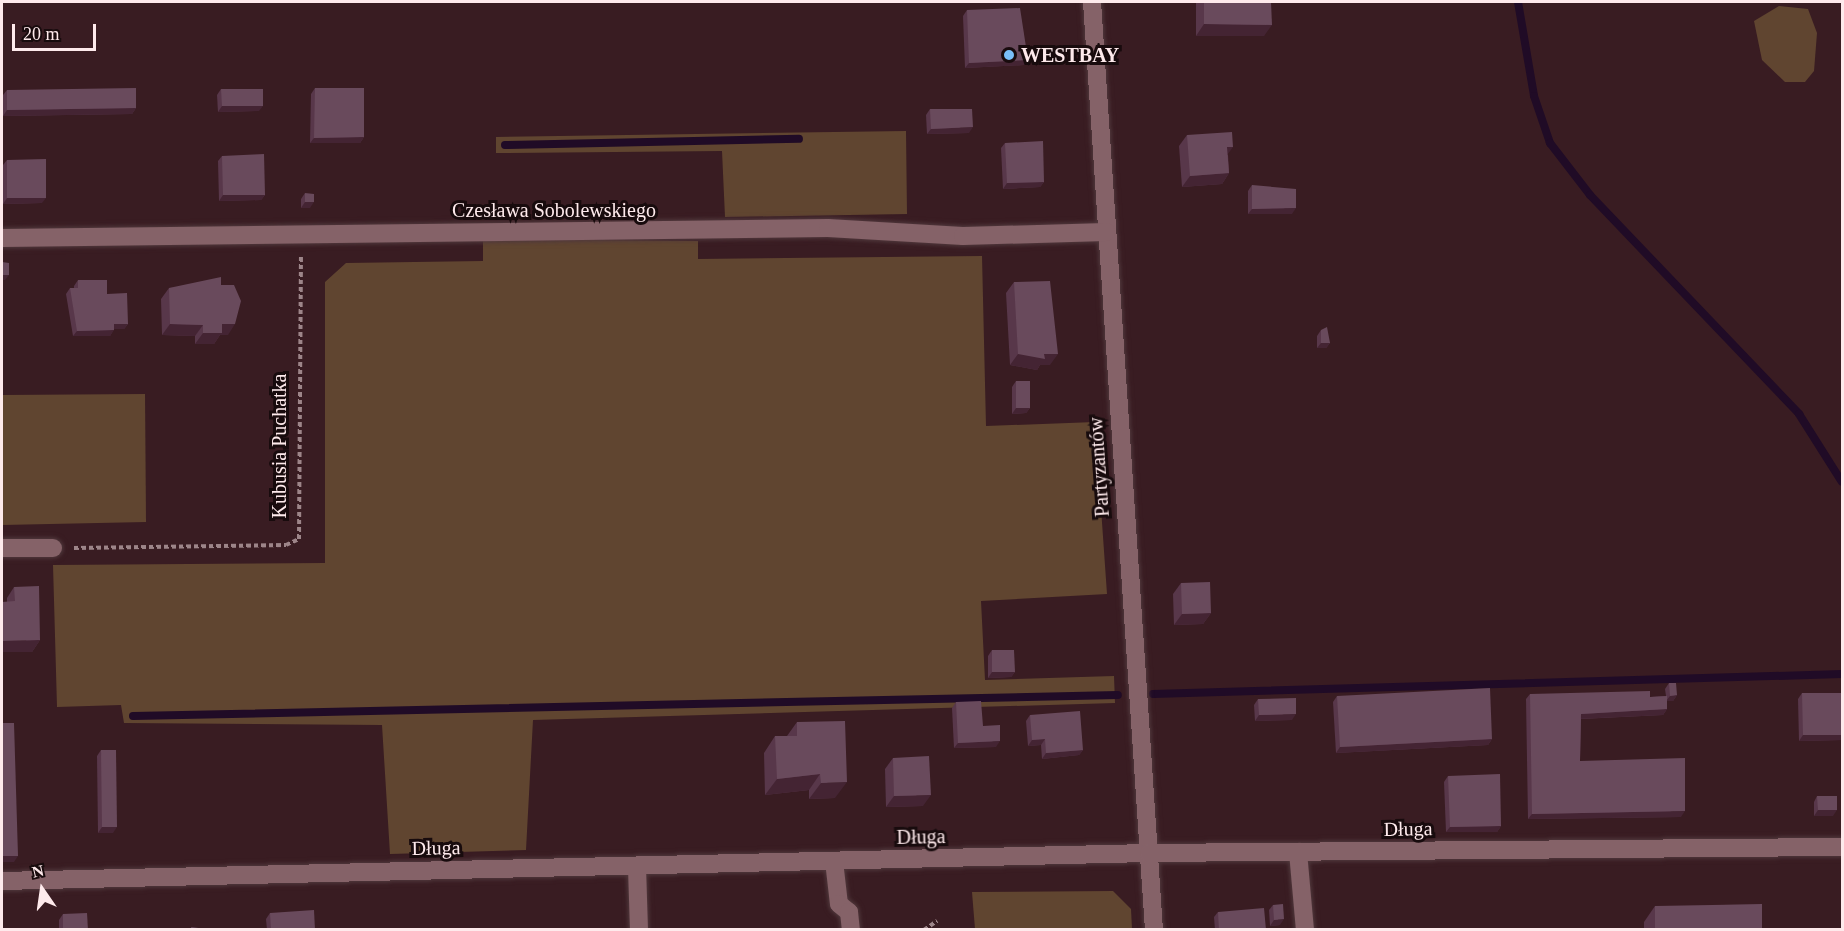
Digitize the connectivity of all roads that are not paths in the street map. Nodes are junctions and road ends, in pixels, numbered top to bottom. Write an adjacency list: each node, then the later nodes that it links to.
1 (1092, 2): 2 (street, Partyzantów)
2 (1106, 232): 3 (street, Czesława Sobolewskiego); 8 (street, Partyzantów)
3 (2, 238)
4 (2, 548): 5 (street)
5 (52, 548)
6 (1842, 847): 7 (street, Długa)
7 (1298, 852): 8 (street, Długa); 15 (street)
8 (1149, 854): 9 (street, Długa); 14 (street, Partyzantów)
9 (834, 861): 10 (street, Długa); 13 (street)
10 (637, 867): 11 (street, Długa); 12 (street)
11 (2, 881)
12 (639, 930)
13 (851, 930)
14 (1154, 930)
15 (1305, 930)

